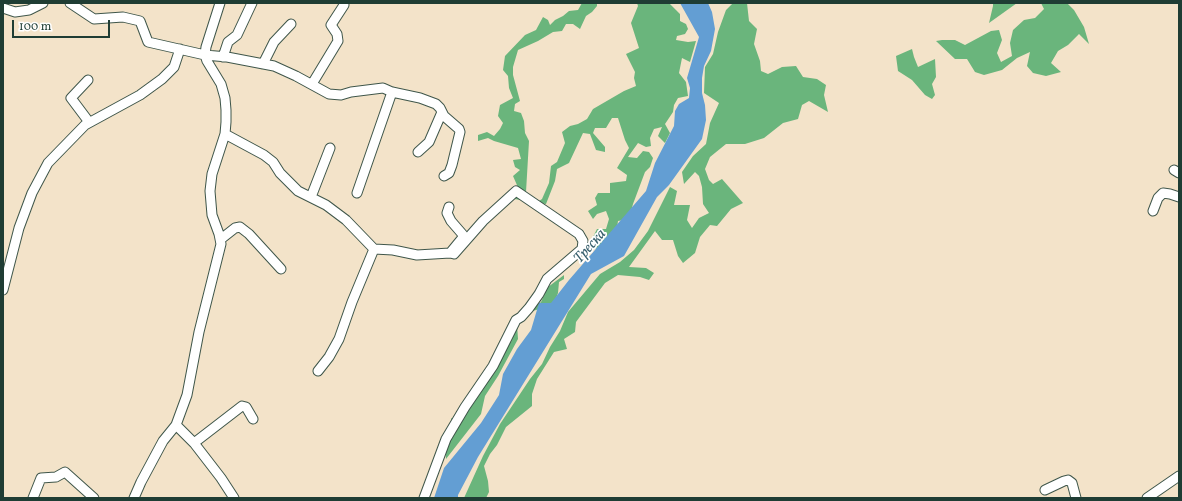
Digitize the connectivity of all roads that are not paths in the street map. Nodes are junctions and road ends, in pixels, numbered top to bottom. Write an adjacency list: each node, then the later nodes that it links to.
1 (43, 3): 6 (street)
2 (70, 3): 8 (street)
3 (220, 3): 9 (street)
4 (252, 3): 10 (street)
5 (344, 5): 13 (street)
6 (3, 8)
7 (291, 24): 11 (street)
8 (180, 49): 9 (street); 16 (street)
9 (205, 55): 10 (street); 17 (street)
10 (223, 57): 11 (street)
11 (263, 64): 13 (street)
12 (88, 80): 16 (street)
13 (312, 84): 14 (street)
14 (392, 92): 15 (street); 21 (street)
15 (442, 112): 19 (street); 20 (street)
16 (89, 122): 30 (street)
17 (225, 134): 22 (street); 26 (street)
18 (330, 148): 22 (street)
19 (418, 152)
20 (444, 176)
21 (357, 193)
22 (311, 197): 27 (street)
23 (1179, 197): 25 (street)
24 (449, 207): 28 (street)
25 (1153, 211)
26 (221, 240): 29 (street); 33 (street)
27 (374, 249): 28 (street); 31 (street)
28 (450, 253): 41 (street)
29 (281, 268)
30 (3, 290)
31 (318, 371)
32 (253, 419): 34 (street)
33 (176, 425): 34 (street); 39 (street)
34 (194, 443): 40 (street)
35 (1179, 476): 43 (street)
36 (1045, 490): 42 (street)
37 (33, 498): 38 (street)
38 (94, 498)
39 (134, 498)
40 (234, 498)
41 (424, 498)
42 (1076, 498)
43 (1147, 498)

